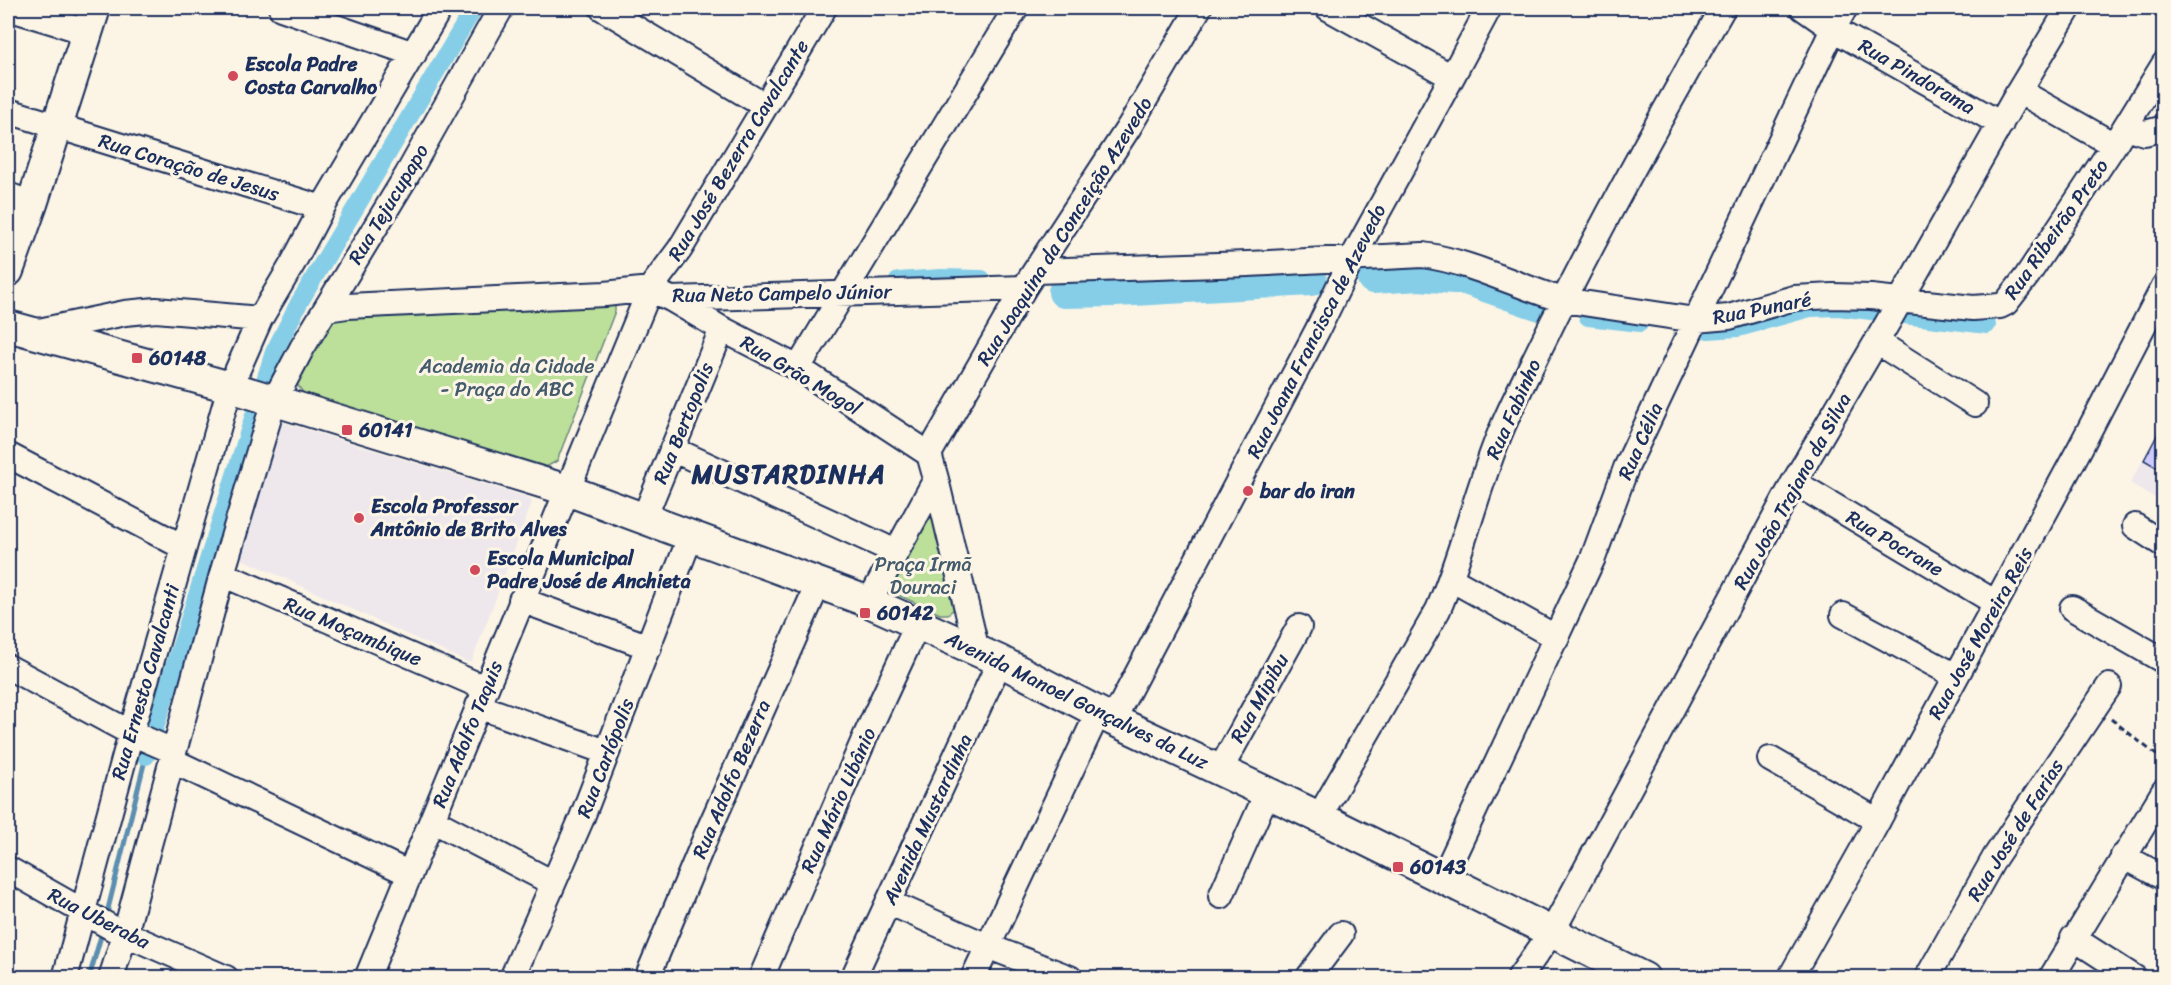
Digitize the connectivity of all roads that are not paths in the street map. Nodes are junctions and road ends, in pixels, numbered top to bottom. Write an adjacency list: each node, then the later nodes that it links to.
1 (8, 8): 15 (street)
2 (286, 8): 17 (street)
3 (440, 8): 17 (street)
4 (501, 8): 36 (street, Rua Tejucupapo)
5 (602, 8): 21 (street)
6 (824, 8): 21 (street, Rua José Bezerra Cavalcante)
7 (1016, 8): 33 (street)
8 (1199, 8): 31 (street, Rua Joaquina da Conceição Azevedo)
9 (1328, 8): 19 (street)
10 (1489, 8): 19 (street, Rua Joana Francisca de Azevedo)
11 (1723, 8): 35 (street, Rua Fabinho)
12 (1803, 8): 16 (street)
13 (1845, 8): 16 (street, Rua Célia)
14 (2069, 8): 20 (street, Rua João Trajano da Silva)
15 (91, 20): 24 (main road)
16 (1833, 29): 23 (street, Rua Pindorama); 39 (street, Rua Célia)
17 (414, 54): 28 (street)
18 (2163, 64): 26 (street, Rua Ribeirão Preto)
19 (1452, 77): 29 (street, Rua Joana Francisca de Azevedo)
20 (2019, 91): 23 (street, Rua João Trajano da Silva); 26 (street)
21 (765, 106): 34 (street, Rua José Bezerra Cavalcante)
22 (8, 111): 24 (street, Rua Coração de Jesus)
23 (2001, 124): 37 (street, Rua João Trajano da Silva)
24 (56, 127): 27 (main road); 28 (street, Rua Coração de Jesus)
25 (2163, 128): 26 (street)
26 (2120, 136): 37 (street, Rua Ribeirão Preto)
27 (20, 199): 30 (main road)
28 (322, 208): 38 (street)
29 (1352, 259): 31 (street, Rua Neto Campelo Júnior); 35 (street, Rua Neto Campelo Júnior); 76 (street, Rua Joana Francisca de Azevedo)
30 (8, 271)
31 (1030, 280): 33 (street, Rua Neto Campelo Júnior); 47 (street, Rua Joaquina da Conceição Azevedo)
32 (2163, 286): 63 (street, Rua José Moreira Reis)
33 (843, 293): 34 (street, Rua Neto Campelo Júnior); 42 (street)
34 (660, 294): 36 (street, Rua Neto Campelo Júnior); 41 (street, Rua Grão Mogol); 51 (street, Rua José Bezerra Cavalcante)
35 (1563, 300): 39 (street, Rua Neto Campelo Júnior); 59 (street, Rua Fabinho)
36 (326, 309): 44 (street, Rua Tejucupapo)
37 (1891, 317): 39 (street, Rua Punaré); 45 (street); 50 (street, Rua João Trajano da Silva)
38 (260, 319): 40 (street); 43 (street)
39 (1695, 320): 68 (street, Rua Célia)
40 (21, 329): 43 (main road, Avenida Manoel Gonçalves da Luz)
41 (722, 329): 42 (street, Rua Grão Mogol); 46 (street, Rua Bertopolis)
42 (798, 368): 47 (street, Rua Grão Mogol)
43 (234, 389): 44 (main road, Avenida Manoel Gonçalves da Luz); 56 (street, Rua Ernesto Cavalcanti)
44 (272, 400): 51 (main road, Avenida Manoel Gonçalves da Luz); 58 (street, Rua Ernesto Cavalcanti)
45 (1975, 404)
46 (672, 449): 52 (street, Rua Bertopolis); 57 (street)
47 (929, 454): 49 (street)
48 (8, 455): 56 (street)
49 (936, 479): 57 (street); 70 (street)
50 (1794, 482): 63 (street, Rua Pocrane); 96 (street, Rua João Trajano da Silva)
51 (567, 490): 52 (main road, Avenida Manoel Gonçalves da Luz); 61 (street, Rua Adolfo Taquis)
52 (644, 518): 54 (main road, Avenida Manoel Gonçalves da Luz)
53 (2135, 526): 55 (street)
54 (691, 535): 60 (main road, Avenida Manoel Gonçalves da Luz); 69 (street, Rua Carlópolis)
55 (2163, 545)
56 (183, 547): 77 (street, Rua Ernesto Cavalcanti)
57 (896, 552): 62 (street)
58 (222, 574): 75 (street, Rua Moçambique); 77 (street, Rua Ernesto Cavalcanti)
59 (1451, 579): 68 (street); 83 (street, Rua Fabinho)
60 (819, 582): 62 (main road, Avenida Manoel Gonçalves da Luz); 105 (street, Rua Adolfo Bezerra)
61 (521, 600): 69 (street); 75 (street, Rua Adolfo Taquis)
62 (869, 602): 66 (main road, Avenida Manoel Gonçalves da Luz)
63 (1996, 603): 73 (street, Rua José Moreira Reis)
64 (2072, 608): 71 (street)
65 (1843, 615): 73 (street)
66 (918, 623): 70 (main road, Avenida Manoel Gonçalves da Luz); 106 (street, Rua Mário Libânio)
67 (1299, 627): 80 (street, Rua Mipibu)
68 (1557, 638): 89 (street, Rua Célia)
69 (649, 646): 78 (street, Rua Carlópolis)
70 (989, 656): 76 (main road, Avenida Manoel Gonçalves da Luz); 93 (street, Avenida Mustardinha)
71 (2163, 661)
72 (8, 667): 77 (street)
73 (1956, 676): 85 (street, Rua José Moreira Reis)
74 (2109, 686): 114 (street, Rua José de Farias)
75 (481, 697): 78 (street, Rua Moçambique); 84 (street, Rua Adolfo Taquis)
76 (1106, 716): 80 (main road, Avenida Manoel Gonçalves da Luz); 99 (street, Rua Joana Francisca de Azevedo)
77 (157, 747): 88 (street); 94 (street, Rua Ernesto Cavalcanti); 95 (street, Rua Ernesto Cavalcanti)
78 (606, 752): 91 (street, Rua Carlópolis)
79 (1770, 759): 85 (street)
80 (1220, 770): 82 (main road, Avenida Manoel Gonçalves da Luz)
81 (2163, 791): 86 (street)
82 (1267, 793): 83 (main road, Avenida Manoel Gonçalves da Luz); 92 (street)
83 (1319, 818): 89 (main road, Avenida Manoel Gonçalves da Luz)
84 (432, 820): 88 (street, Rua Adolfo Taquis); 91 (street)
85 (1878, 821): 113 (street, Rua José Moreira Reis)
86 (2123, 856): 90 (street); 98 (street)
87 (8, 869): 94 (street, Rua Uberaba)
88 (410, 874): 103 (street, Rua Adolfo Taquis)
89 (1443, 878): 96 (main road, Avenida Manoel Gonçalves da Luz)
90 (2163, 878)
91 (553, 884): 104 (street, Rua Carlópolis)
92 (1221, 896)
93 (888, 902): 99 (street); 107 (street, Avenida Mustardinha)
94 (85, 912): 95 (street, Rua Uberaba); 100 (street, Rua Ernesto Cavalcanti)
95 (119, 931): 101 (street, Rua Ernesto Cavalcanti); 102 (street, Rua Uberaba)
96 (1552, 932): 111 (street, Rua João Trajano da Silva); 112 (main road, Avenida Manoel Gonçalves da Luz)
97 (1341, 934): 110 (street)
98 (2073, 938): 115 (street); 116 (street)
99 (987, 946): 108 (street, Rua Joana Francisca de Azevedo); 109 (street)
100 (65, 978)
101 (111, 978)
102 (226, 978)
103 (367, 978)
104 (512, 978)
105 (647, 978)
106 (761, 978)
107 (853, 978)
108 (973, 978)
109 (1070, 978)
110 (1308, 978)
111 (1519, 978)
112 (1644, 978)
113 (1790, 978)
114 (1927, 978)
115 (2051, 978)
116 (2135, 978)

